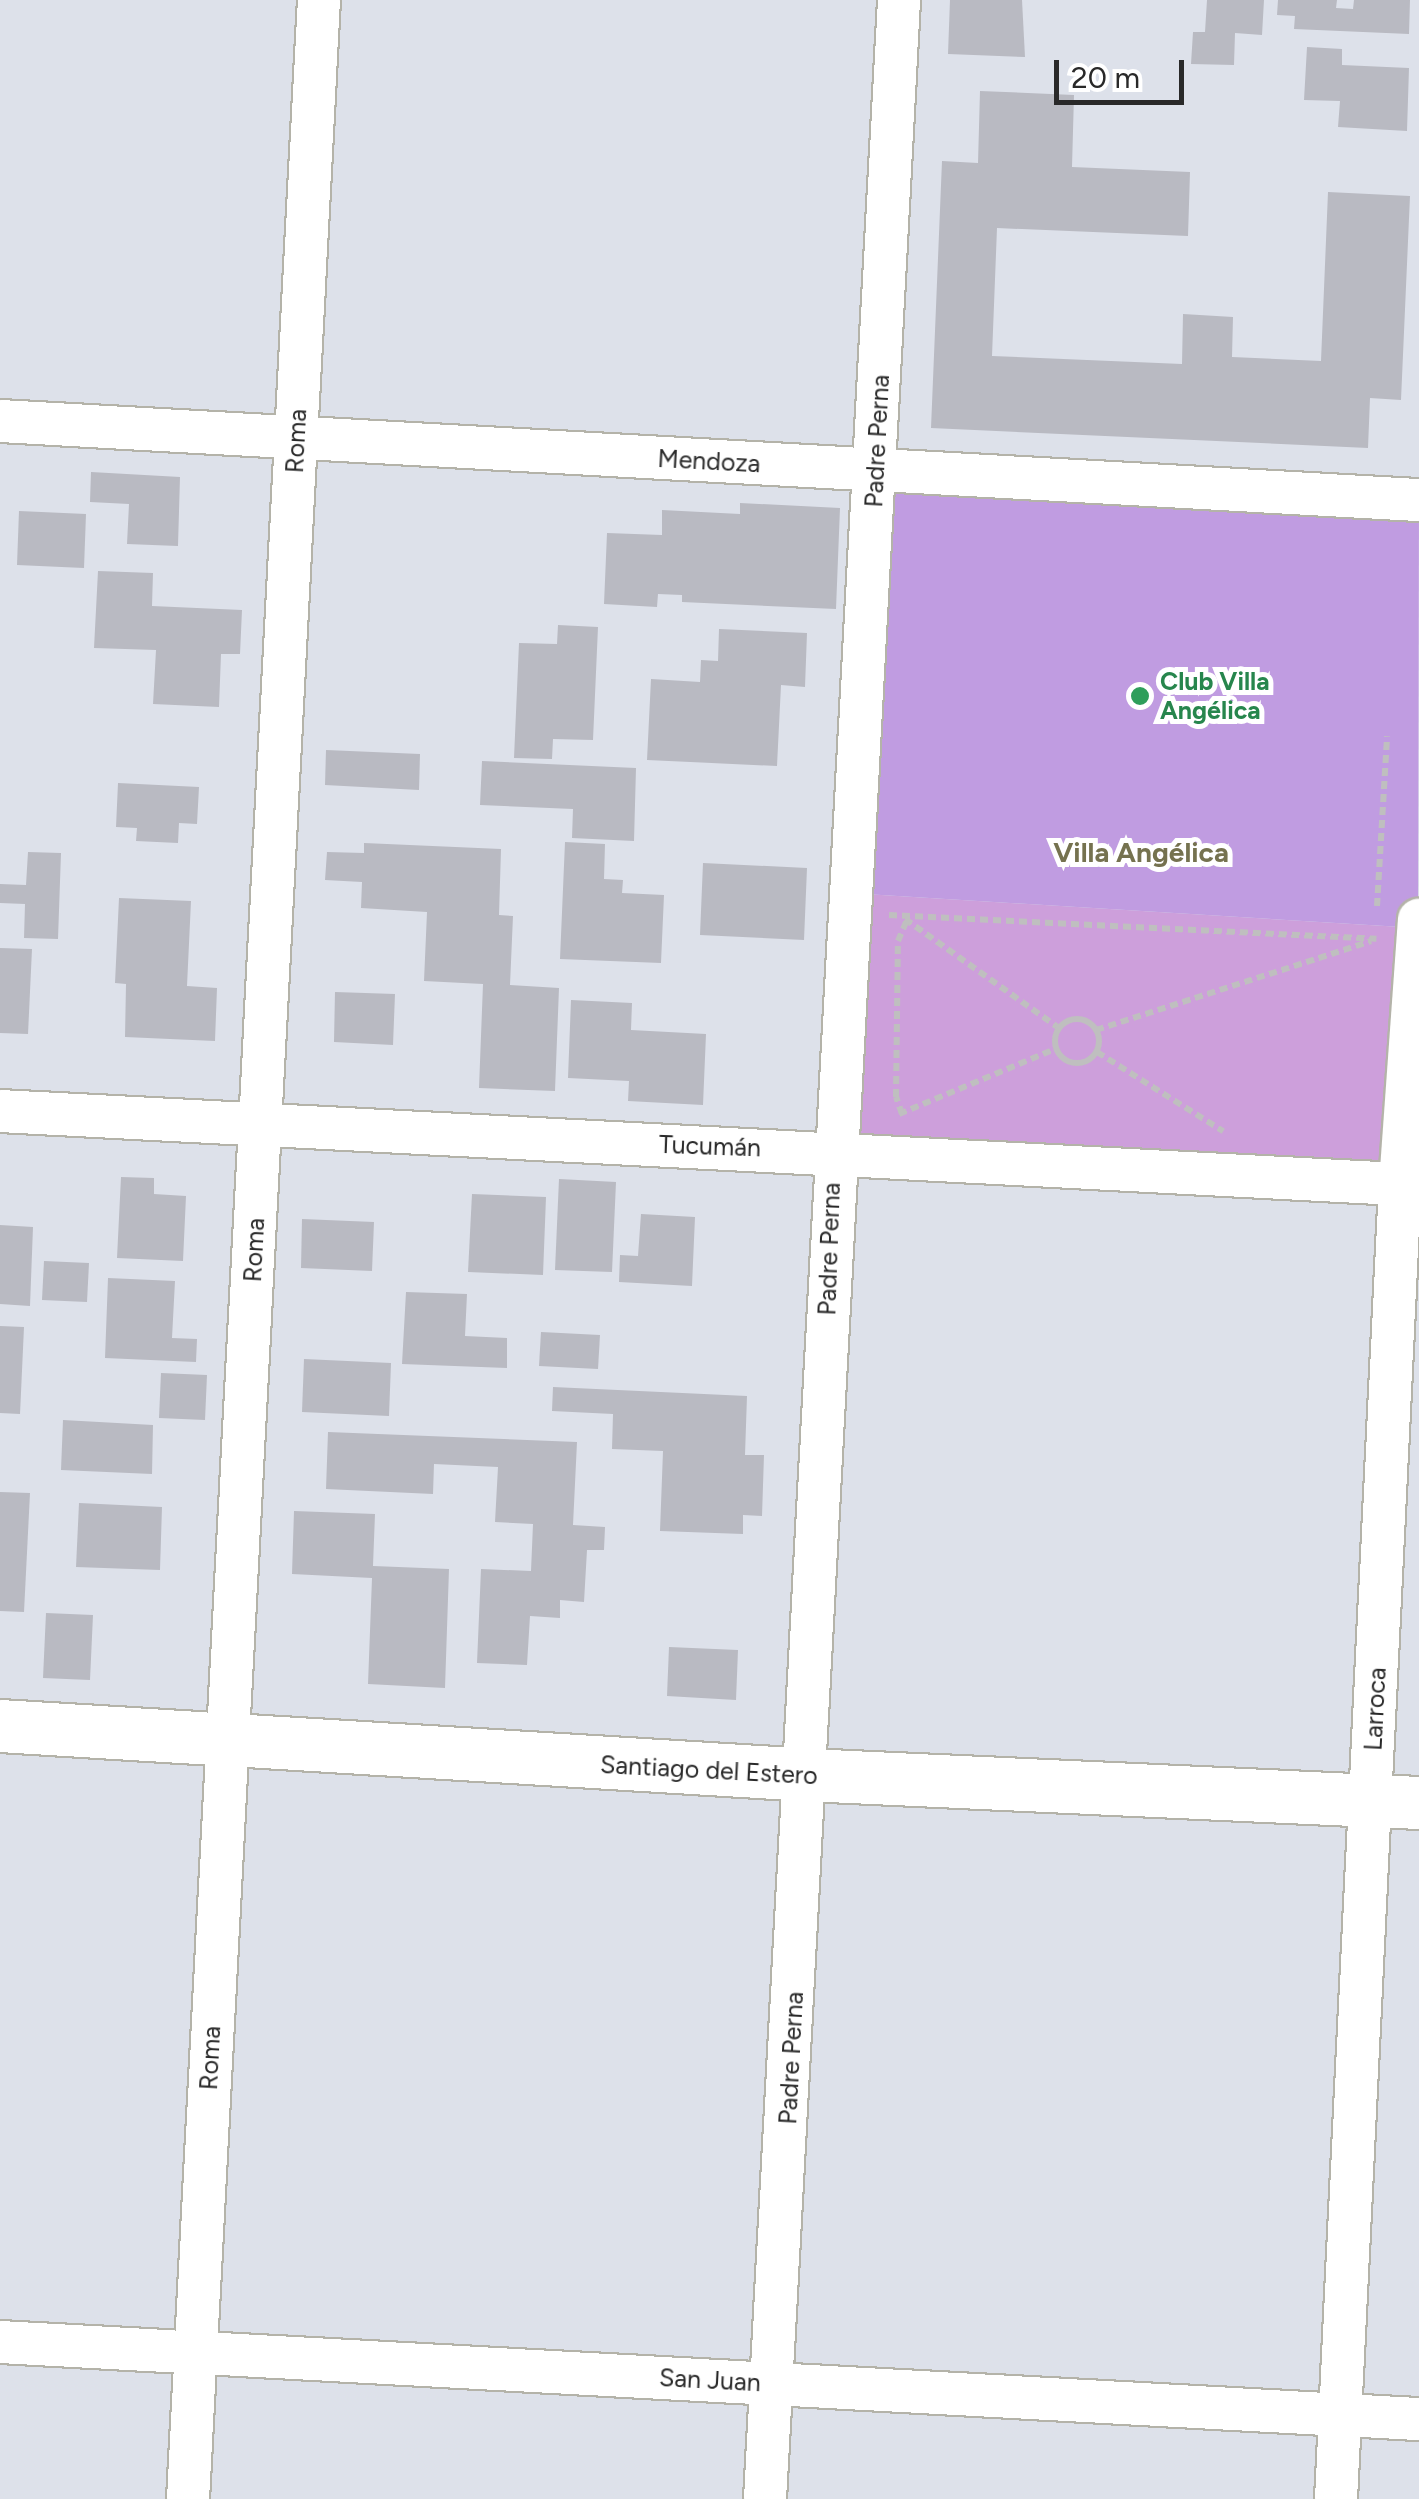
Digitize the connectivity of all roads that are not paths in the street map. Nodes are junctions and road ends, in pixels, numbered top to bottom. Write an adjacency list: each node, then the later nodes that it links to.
1 (319, 0): 4 (street, Roma)
2 (899, 0): 5 (street, Padre Perna)
3 (0, 421): 4 (street, Mendoza)
4 (296, 438): 5 (street, Mendoza); 9 (street, Roma)
5 (876, 470): 6 (street, Mendoza); 10 (street, Padre Perna)
6 (1419, 500)
7 (1418, 932): 11 (street, Larroca)
8 (0, 1111): 9 (street, Tucumán)
9 (261, 1127): 10 (street, Tucumán); 13 (street, Roma)
10 (834, 1133): 11 (street, Tucumán); 14 (street, Padre Perna)
11 (1409, 1185): 15 (street, Larroca)
12 (0, 1726): 13 (street, Santiago del Estero)
13 (224, 1742): 14 (street, Santiago del Estero); 17 (street, Roma)
14 (808, 1776): 15 (street, Santiago del Estero); 18 (street, Padre Perna)
15 (1395, 1802): 19 (street, Larroca)
16 (0, 2342): 17 (street, San Juan)
17 (197, 2352): 18 (street, San Juan); 21 (street, Roma)
18 (772, 2384): 19 (street, San Juan); 22 (street, Padre Perna)
19 (1340, 2414): 20 (street, San Juan); 23 (street, Larroca)
20 (1419, 2418)
21 (188, 2499)
22 (765, 2499)
23 (1336, 2499)

